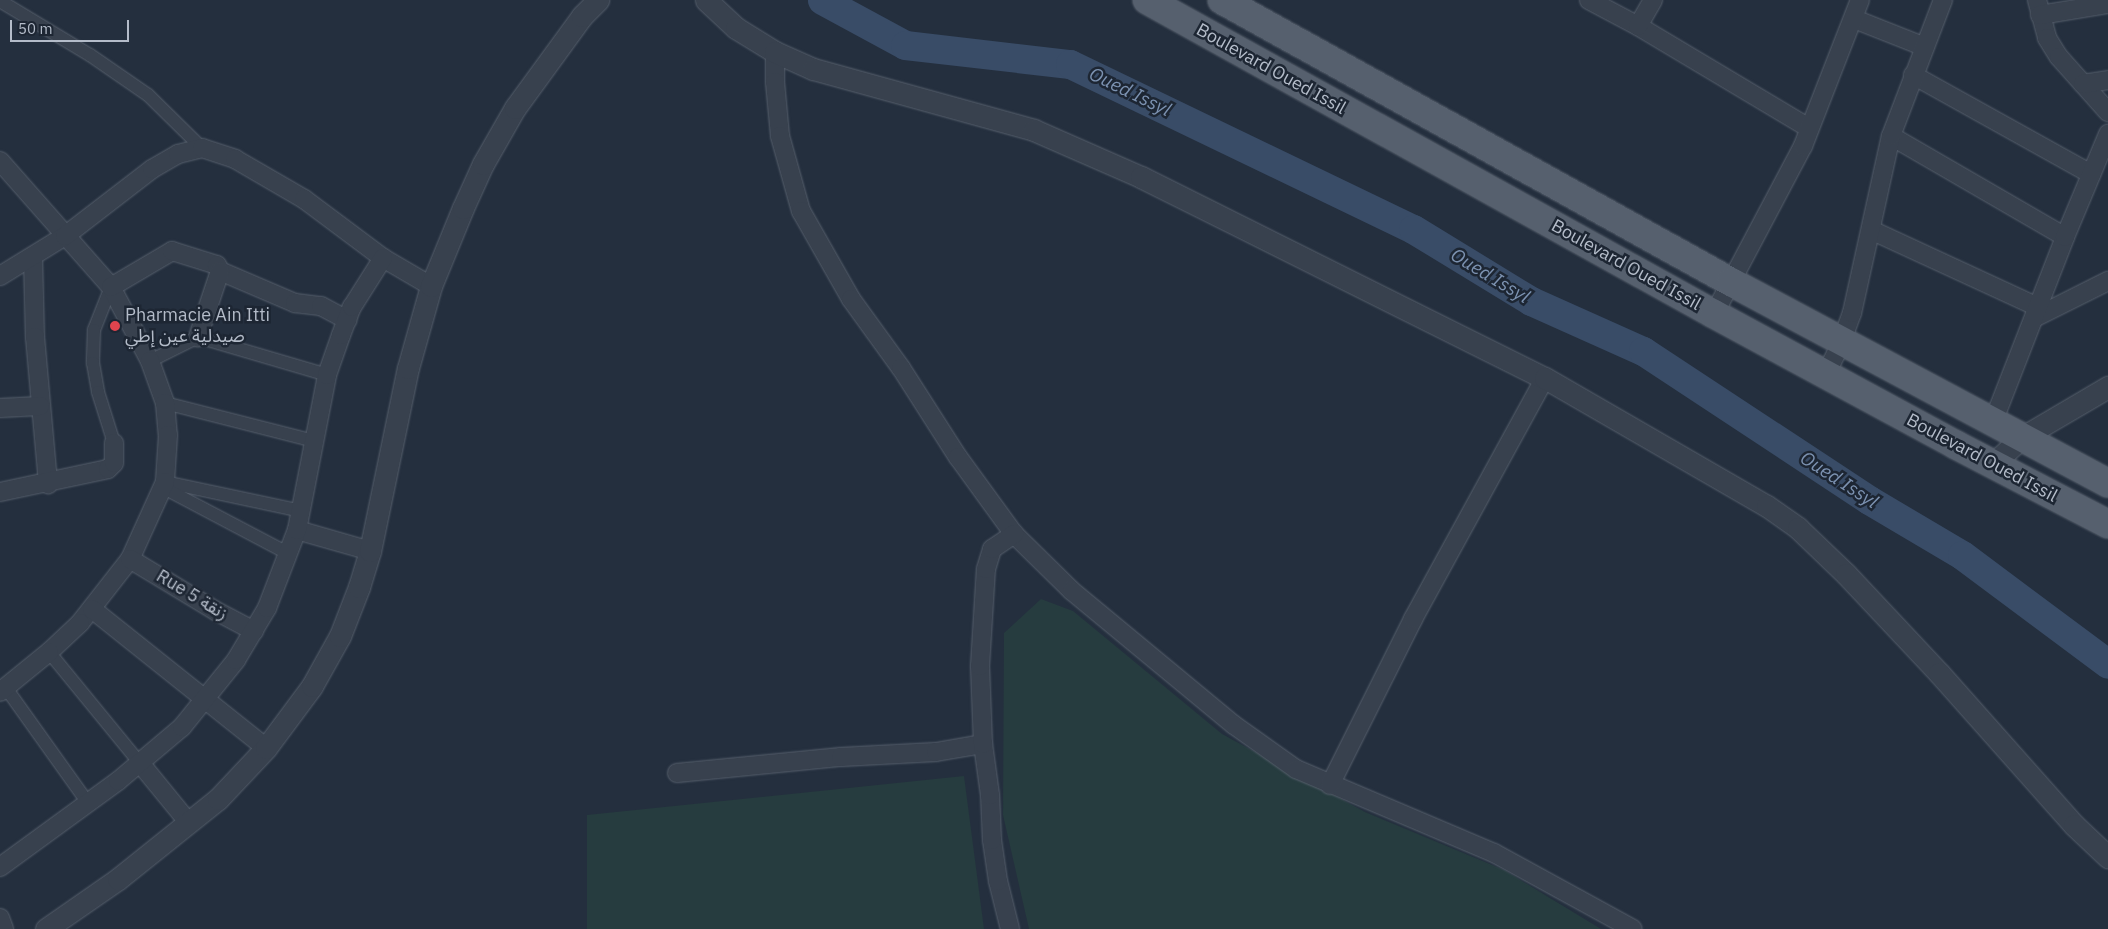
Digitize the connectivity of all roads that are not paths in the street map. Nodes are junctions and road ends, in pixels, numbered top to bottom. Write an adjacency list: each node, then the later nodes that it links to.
1 (0, 0): 23 (street)
2 (598, 0): 35 (street)
3 (706, 0): 15 (street)
4 (1147, 0): 38 (main road, Boulevard Oued Issil)
5 (1222, 0): 34 (main road, Boulevard Oued Issil)
6 (1589, 0): 13 (street)
7 (1652, 0): 13 (street)
8 (1860, 0): 12 (street)
9 (1943, 0): 14 (street)
10 (2107, 3): 11 (street)
11 (2039, 7): 18 (street)
12 (1854, 19): 14 (street); 20 (street)
13 (1638, 26): 20 (street)
14 (1925, 47): 16 (street)
15 (775, 52): 45 (street); 62 (street)
16 (1913, 75): 22 (street); 25 (street)
17 (2108, 80): 18 (street)
18 (2083, 84): 19 (street)
19 (2108, 112)
20 (1809, 128): 34 (street)
21 (2108, 134): 25 (street)
22 (1891, 136): 26 (street); 28 (street)
23 (202, 148): 27 (street); 30 (street)
24 (0, 161): 27 (street)
25 (2091, 174): 28 (street)
26 (1871, 230): 37 (street); 41 (street)
27 (65, 236): 29 (street); 36 (street)
28 (2065, 236): 37 (street)
29 (32, 257): 32 (street); 48 (street)
30 (383, 258): 35 (street); 39 (street)
31 (220, 271): 36 (street); 39 (street); 40 (street)
32 (0, 276)
33 (2108, 281): 37 (street)
34 (1731, 282): 38 (street); 41 (main road, Boulevard Oued Issil)
35 (431, 286): 63 (street)
36 (111, 287): 42 (street); 53 (street)
37 (2036, 312): 50 (street)
38 (1714, 314): 43 (main road, Boulevard Oued Issil)
39 (347, 320): 44 (street)
40 (198, 337): 42 (street); 44 (street)
41 (1842, 342): 43 (street); 50 (main road, Boulevard Oued Issil)
42 (150, 361): 47 (street)
43 (1826, 374): 54 (main road, Boulevard Oued Issil)
44 (327, 376): 52 (street)
45 (1545, 378): 75 (street); 78 (street)
46 (2108, 386): 51 (street)
47 (165, 403): 52 (street); 57 (street)
48 (40, 406): 49 (street); 56 (street)
49 (0, 408)
50 (1993, 422): 51 (main road, Boulevard Oued Issil)
51 (2021, 438): 54 (street); 55 (main road, Boulevard Oued Issil)
52 (314, 441): 59 (street)
53 (114, 443): 56 (street)
54 (1993, 464): 60 (main road, Boulevard Oued Issil)
55 (2108, 483)
56 (48, 484): 58 (street)
57 (164, 484): 59 (street); 64 (street); 65 (street)
58 (0, 492)
59 (302, 511): 61 (street)
60 (2108, 524)
61 (297, 530): 63 (street); 64 (street)
62 (1014, 534): 71 (street); 75 (street)
63 (370, 551): 72 (street)
64 (289, 554): 67 (street)
65 (130, 559): 66 (street); 67 (street, Rue 5 زنقة)
66 (92, 609): 68 (street); 70 (street)
67 (254, 630): 70 (street)
68 (49, 652): 69 (street); 73 (street)
69 (3, 690): 76 (street)
70 (206, 700): 72 (street); 73 (street)
71 (983, 744): 74 (street); 83 (street)
72 (266, 748): 77 (street)
73 (140, 763): 76 (street); 77 (street)
74 (677, 773)
75 (1330, 785): 84 (street)
76 (88, 803): 79 (street)
77 (189, 823): 82 (street)
78 (2108, 858)
79 (0, 866)
80 (0, 918): 81 (street)
81 (4, 929)
82 (46, 929)
83 (1010, 929)
84 (1634, 929)

